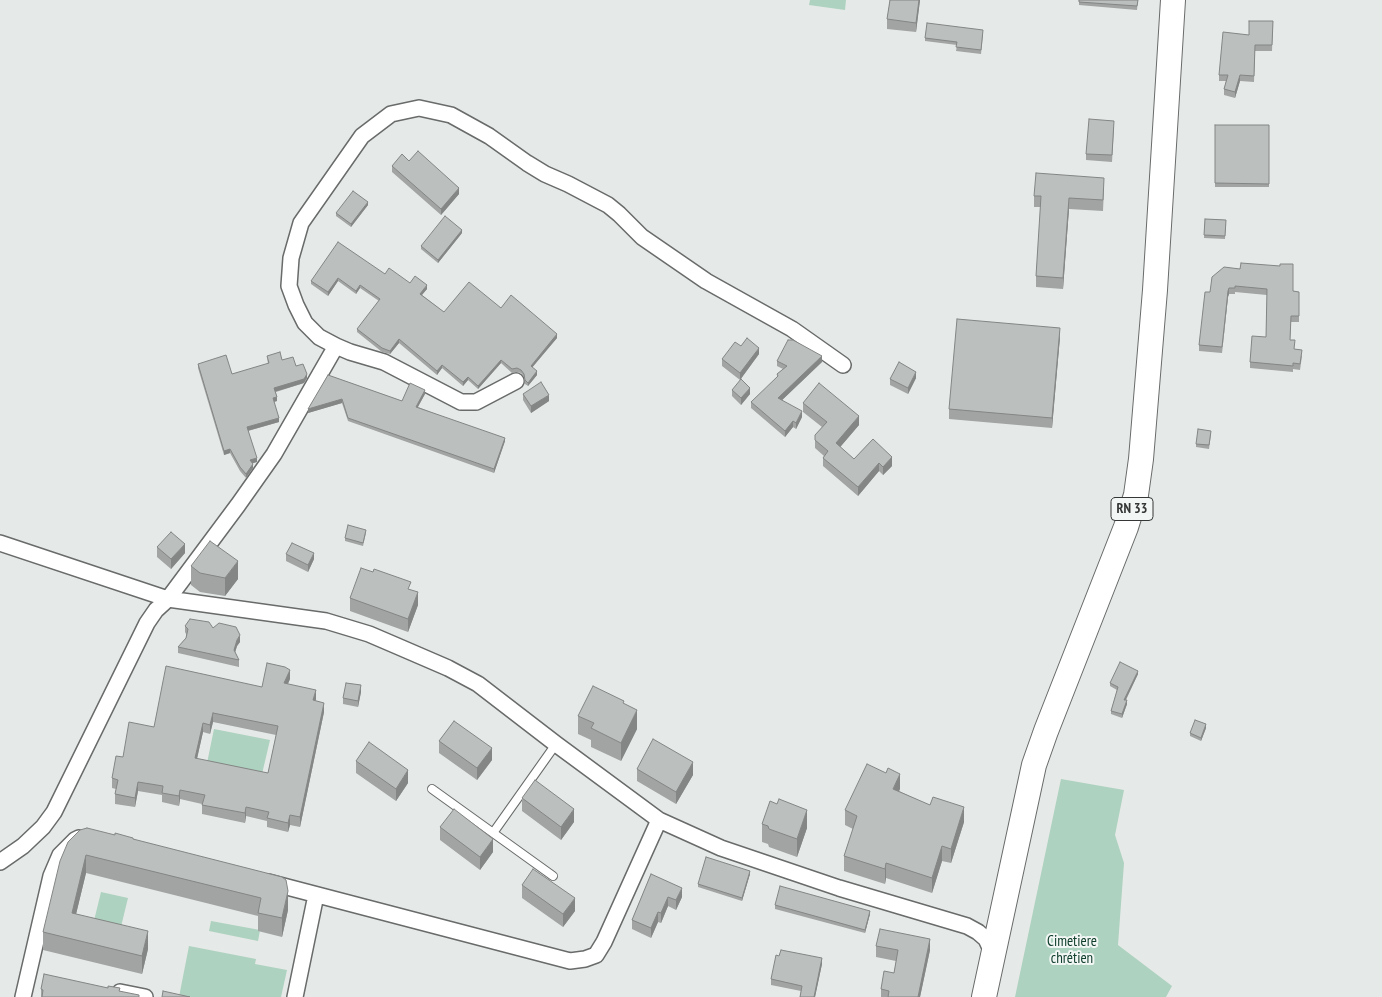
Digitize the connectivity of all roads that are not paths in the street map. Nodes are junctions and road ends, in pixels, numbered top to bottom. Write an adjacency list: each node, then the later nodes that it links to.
1 (1173, 0): 17 (highway, RN 33)
2 (1186, 0): 25 (highway, RN 33)
3 (336, 346): 4 (street); 5 (street); 7 (street)
4 (843, 365)
5 (516, 381)
6 (0, 543): 7 (street)
7 (168, 599): 8 (street); 13 (street)
8 (556, 744): 10 (street); 11 (lane)
9 (432, 789): 11 (lane)
10 (659, 820): 16 (street); 18 (street)
11 (493, 833): 14 (lane)
12 (90, 835): 21 (street)
13 (0, 862)
14 (553, 876)
15 (250, 877): 16 (street)
16 (316, 895): 23 (street)
17 (1004, 905): 18 (street); 19 (highway, RN 33)
18 (967, 926): 19 (street)
19 (993, 954): 24 (highway, RN 33)
20 (106, 988): 22 (street)
21 (23, 997)
22 (145, 997)
23 (295, 997)
24 (984, 997)
25 (1001, 997)

